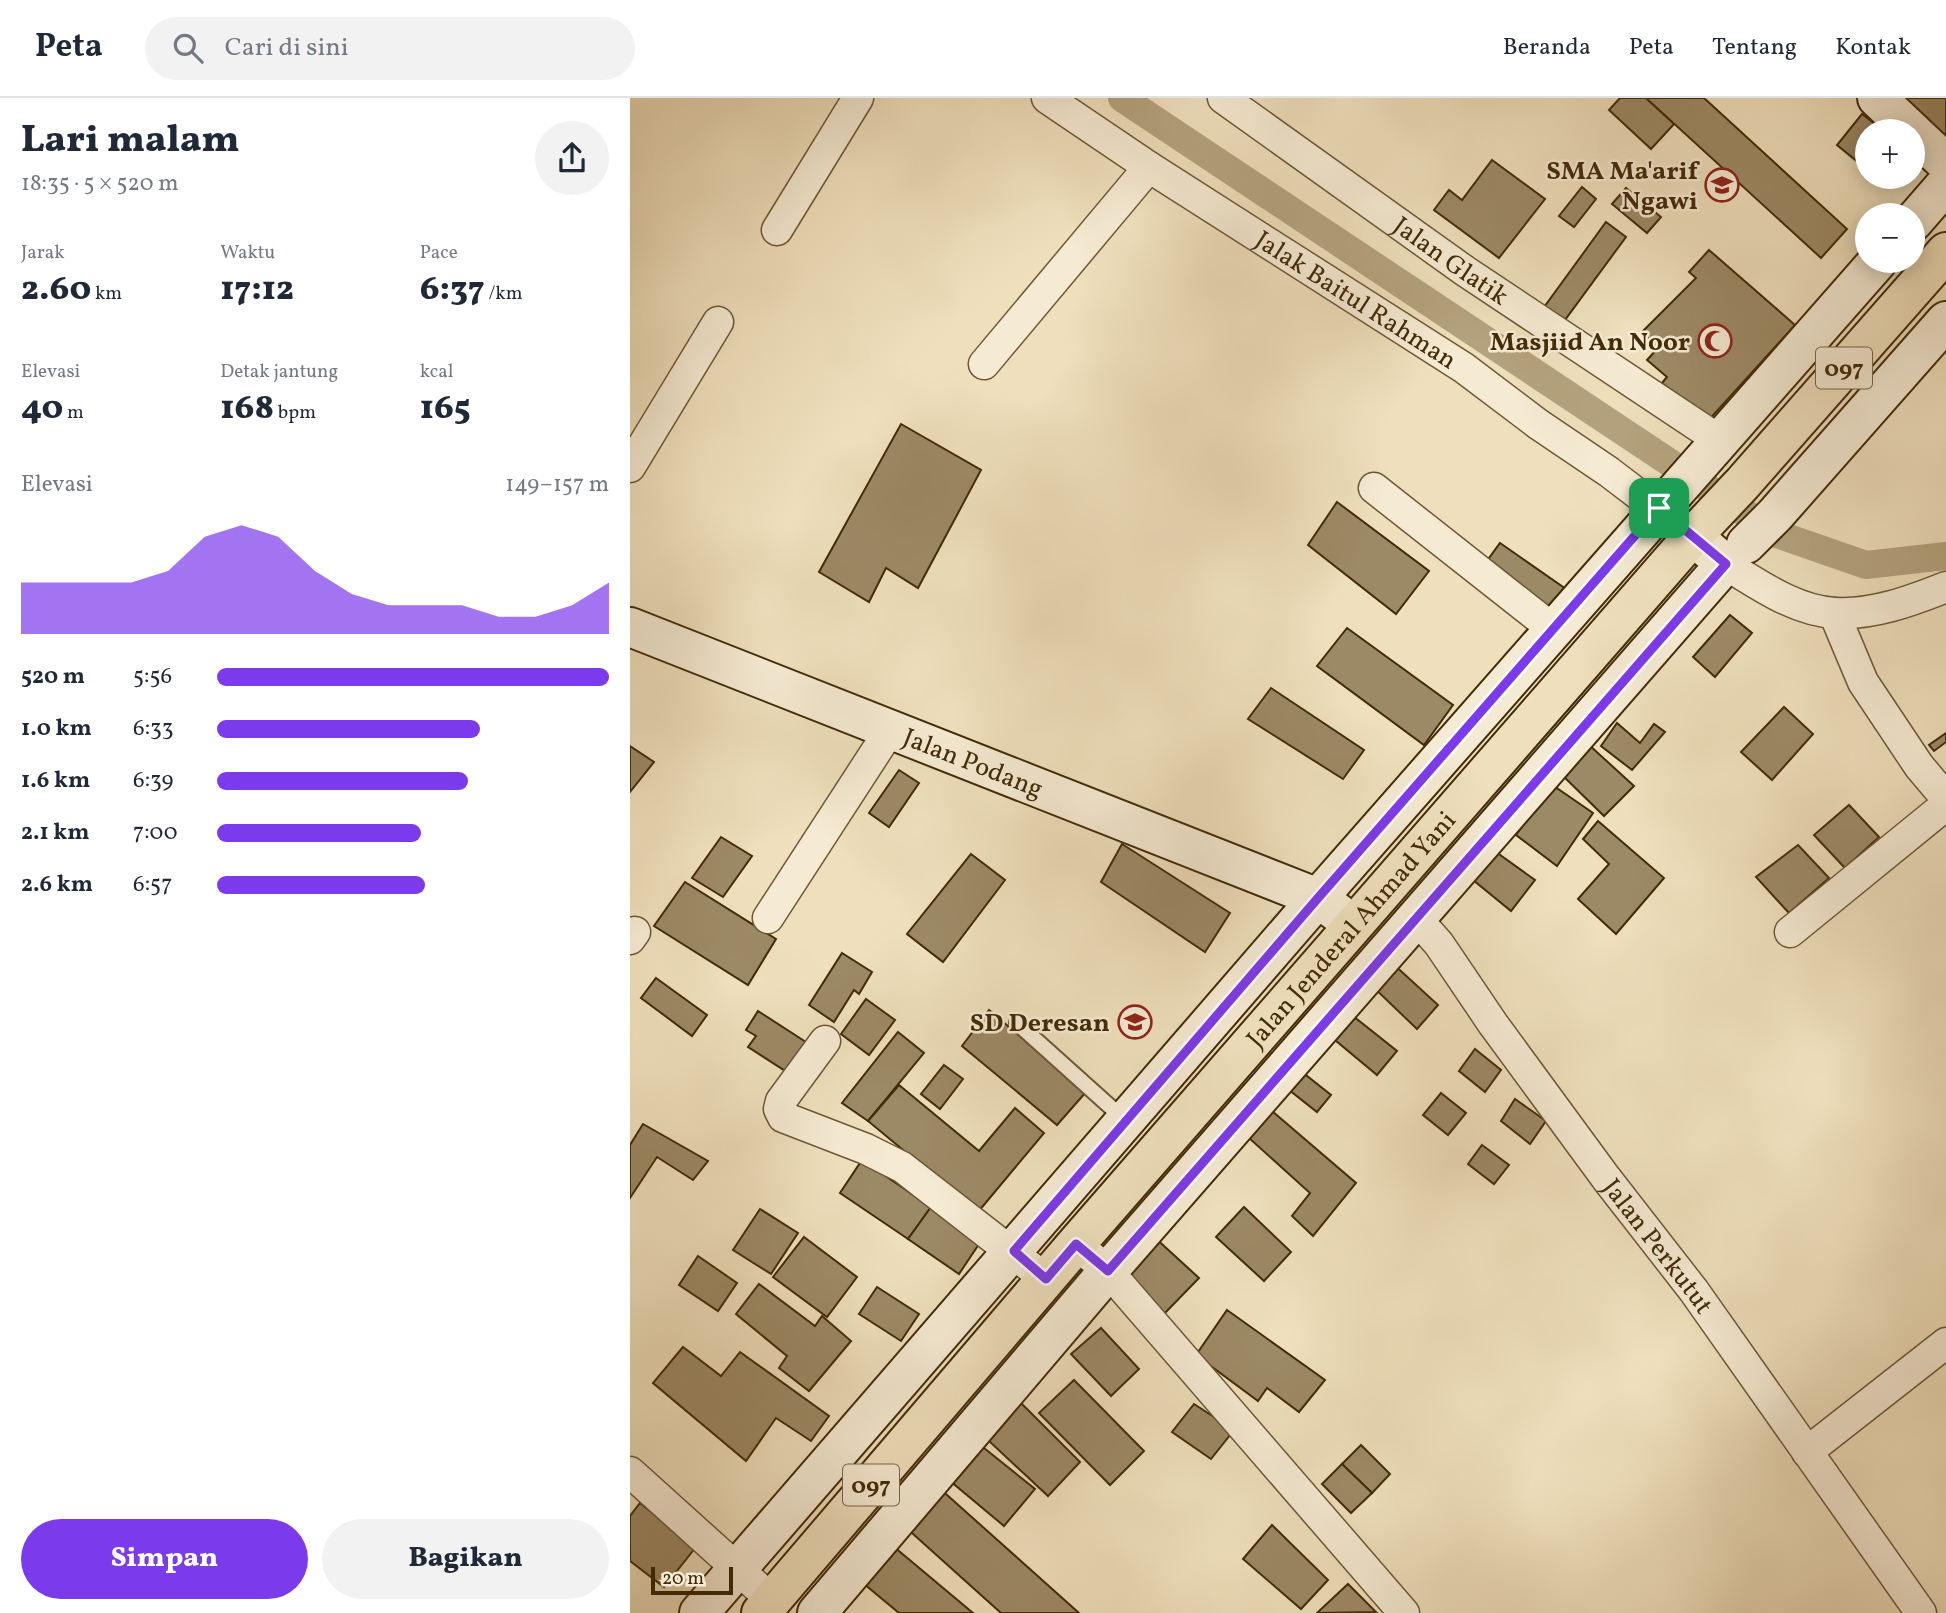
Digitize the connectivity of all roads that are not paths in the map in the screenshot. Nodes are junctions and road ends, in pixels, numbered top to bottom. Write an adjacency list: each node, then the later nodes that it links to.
1 (858, 98): 11 (street)
2 (1047, 98): 8 (street, Jalak Baitul Rahman)
3 (1223, 98): 17 (street, Jalan Glatik)
4 (1877, 98): 5 (street)
5 (1900, 119)
6 (1925, 143): 7 (street)
7 (1946, 163)
8 (1149, 167): 16 (street); 20 (street, Jalak Baitul Rahman)
9 (1946, 184): 10 (street)
10 (1925, 208)
11 (777, 230)
12 (1946, 252): 21 (main road, Jalan Jenderal Ahmad Yani / 097)
13 (1867, 273): 17 (street)
14 (1946, 321): 22 (street)
15 (718, 322): 18 (street)
16 (985, 364)
17 (1713, 447): 20 (street)
18 (630, 467)
19 (1374, 488): 26 (street)
20 (1670, 496): 21 (street, Jalak Baitul Rahman); 26 (street)
21 (1703, 525): 22 (street); 30 (main road, Jalan Jenderal Ahmad Yani / 097)
22 (1736, 554): 24 (street); 33 (street)
23 (1946, 587): 24 (street)
24 (1834, 613): 28 (street)
25 (630, 627): 27 (street, Jalan Podang)
26 (1553, 629): 31 (street)
27 (890, 730): 31 (street, Jalan Podang); 32 (street)
28 (1946, 798)
29 (1946, 805): 35 (street)
30 (1385, 888): 33 (street, Jalan Perkutut); 34 (main road, Jalan Jenderal Ahmad Yani / 097)
31 (1318, 898): 34 (street, Jalan Podang); 38 (street)
32 (768, 918)
33 (1416, 918): 41 (street); 44 (street, Jalan Perkutut)
34 (1352, 925): 39 (main road, Jalan Jenderal Ahmad Yani / 097)
35 (1790, 932)
36 (1017, 1023): 38 (lane)
37 (825, 1041): 40 (street)
38 (1126, 1121): 40 (street)
39 (1076, 1244): 41 (street); 42 (main road, Jalan Jenderal Ahmad Yani / 097)
40 (1014, 1251): 42 (street); 46 (street)
41 (1108, 1271): 49 (street); 50 (street)
42 (1046, 1279): 47 (main road, Jalan Jenderal Ahmad Yani / 097)
43 (1946, 1343): 44 (street)
44 (1807, 1452): 51 (street, Jalan Perkutut)
45 (630, 1472): 46 (street)
46 (736, 1569): 47 (street); 48 (street)
47 (766, 1606)
48 (699, 1613)
49 (817, 1613)
50 (1404, 1613)
51 (1921, 1613)

